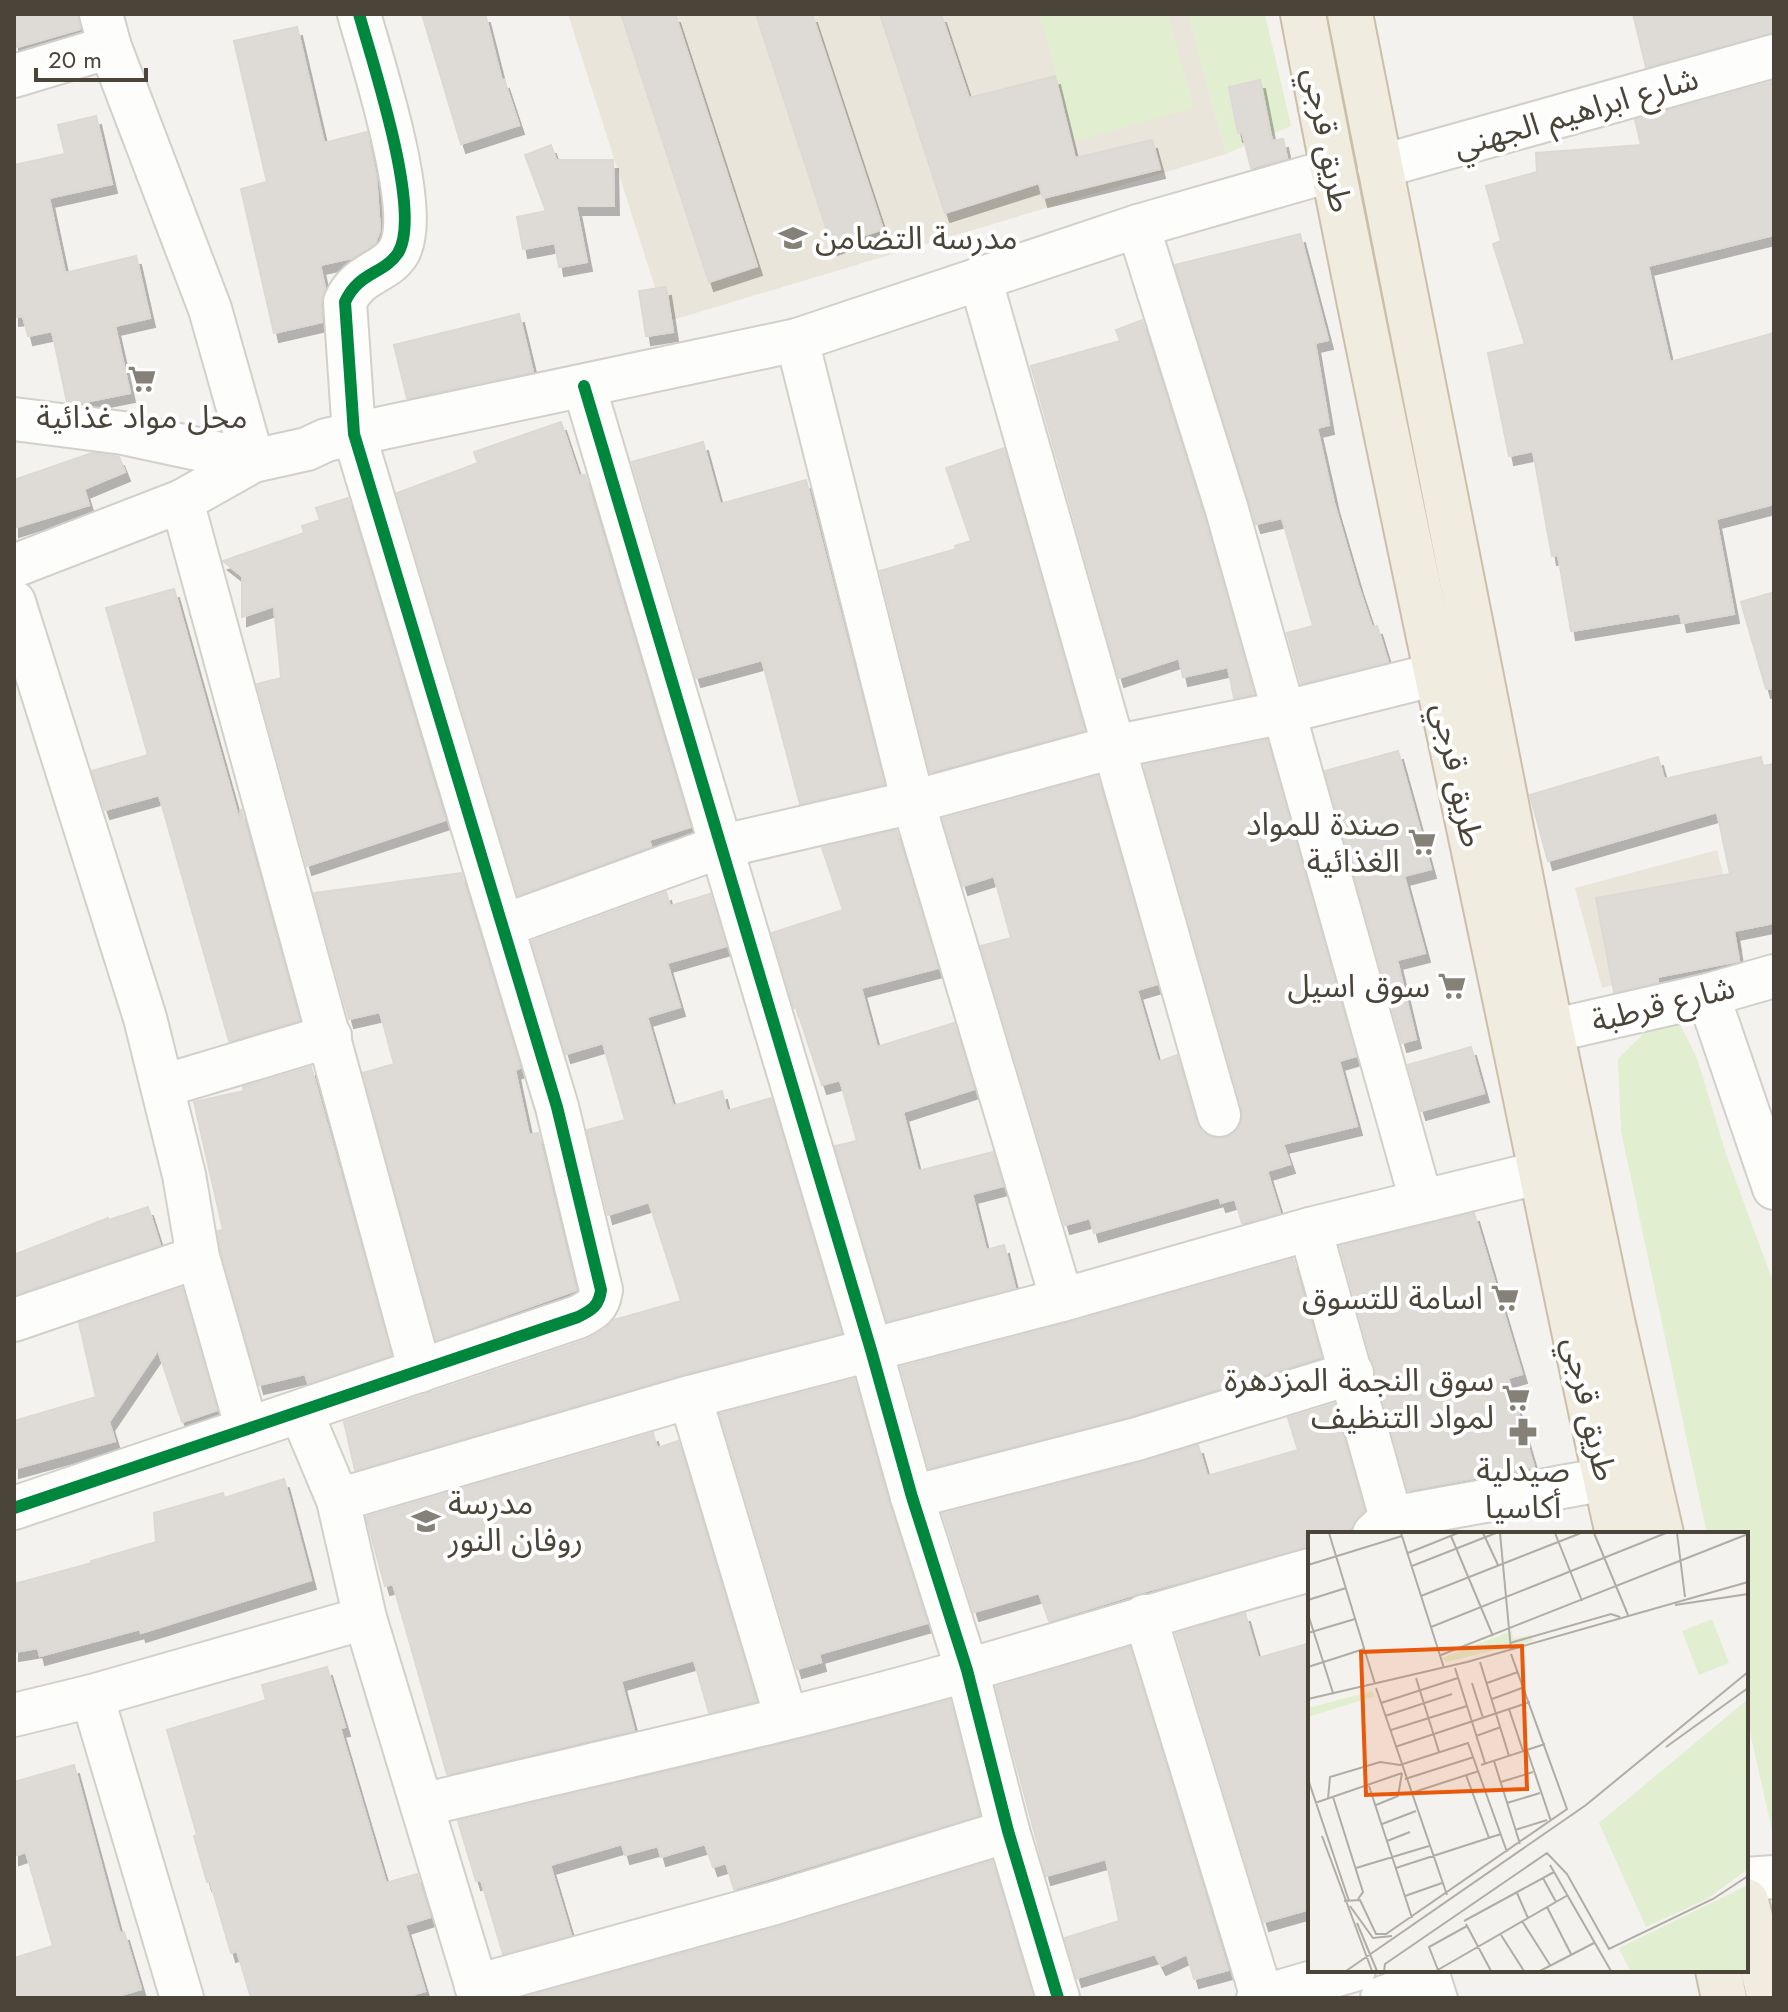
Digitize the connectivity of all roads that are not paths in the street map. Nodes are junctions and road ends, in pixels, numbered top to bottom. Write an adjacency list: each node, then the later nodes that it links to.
1 (359, 14): 14 (street)
2 (1303, 14): 8 (highway, طريق قرجي)
3 (1350, 14): 7 (highway, طريق قرجي)
4 (105, 30): 6 (street); 15 (street)
5 (1774, 56): 7 (street, شارع ابراهيم الجهني)
6 (14, 76)
7 (1379, 167): 27 (highway, طريق قرجي)
8 (1333, 170): 9 (street); 19 (highway, طريق قرجي)
9 (1138, 226): 10 (street); 20 (street)
10 (980, 278): 11 (street); 21 (street)
11 (797, 340): 12 (street); 22 (street)
12 (584, 386): 14 (street); 23 (street)
13 (14, 419): 15 (street)
14 (354, 434): 15 (street); 24 (street)
15 (253, 461): 16 (street)
16 (182, 501): 17 (street); 28 (street)
17 (14, 566)
18 (14, 602): 29 (street)
19 (1437, 674): 20 (street); 31 (highway, طريق قرجي)
20 (1285, 712): 21 (street); 33 (street)
21 (1113, 747): 22 (street); 30 (street)
22 (913, 802): 23 (street); 36 (street)
23 (719, 847): 24 (street); 38 (street)
24 (503, 926): 39 (street)
25 (1774, 976): 26 (street, شارع قرطبة)
26 (1708, 995): 27 (street, شارع قرطبة); 32 (street)
27 (1551, 1031): 50 (highway, طريق قرجي)
28 (330, 1036): 29 (street); 39 (street)
29 (163, 1086): 35 (street)
30 (1219, 1115)
31 (1542, 1172): 33 (street); 44 (highway, طريق قرجي)
32 (1774, 1188)
33 (1421, 1200): 34 (street)
34 (1310, 1229): 36 (street); 40 (street)
35 (198, 1257): 37 (street); 43 (street)
36 (1062, 1300): 38 (street)
37 (14, 1320)
38 (871, 1350): 41 (street); 45 (street)
39 (420, 1371): 42 (street)
40 (1352, 1373): 45 (street); 48 (street)
41 (690, 1397): 46 (street); 57 (street)
42 (301, 1412): 43 (street); 46 (street)
43 (247, 1429): 47 (street)
44 (1606, 1479): 48 (street); 49 (highway, طريق قرجي)
45 (912, 1497): 54 (street)
46 (338, 1500): 53 (street)
47 (14, 1508)
48 (1382, 1526)
49 (1618, 1532)
50 (1661, 1532)
51 (1308, 1571): 52 (street)
52 (1145, 1616): 54 (street); 68 (street)
53 (365, 1618): 55 (street); 58 (street)
54 (967, 1670): 57 (street); 59 (street)
55 (92, 1696): 56 (street); 69 (street)
56 (14, 1715)
57 (786, 1717): 58 (street)
58 (422, 1805): 67 (street)
59 (1008, 1831): 67 (street); 70 (street)
60 (1774, 1877): 61 (street)
61 (1748, 1879)
62 (1748, 1909): 74 (highway)
63 (1347, 1972): 68 (street)
64 (1427, 1972): 71 (street)
65 (1438, 1972): 72 (lane)
66 (1718, 1972): 73 (highway)
67 (478, 1992)
68 (1260, 1997)
69 (182, 1998)
70 (1058, 1998)
71 (1382, 1998)
72 (1446, 1998)
73 (1724, 1998)
74 (1770, 1998)

